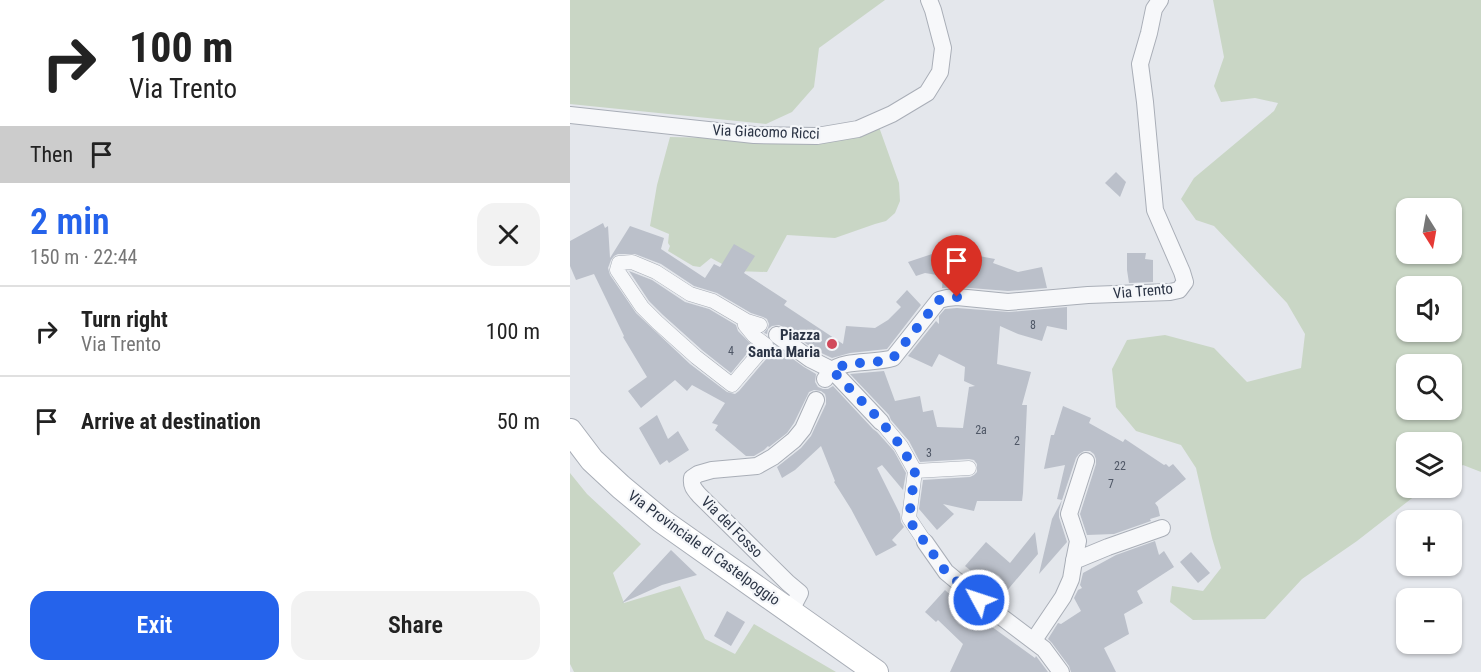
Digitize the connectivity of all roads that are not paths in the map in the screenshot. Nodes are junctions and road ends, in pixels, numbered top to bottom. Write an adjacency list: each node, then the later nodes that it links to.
1 (929, 0): 3 (street, Via Giacomo Ricci)
2 (1156, 3): 6 (street, Via Trento)
3 (570, 116)
4 (622, 276): 4 (street)
5 (777, 335): 6 (street)
6 (835, 372): 8 (street)
7 (816, 400): 16 (street, Via del Fosso)
8 (881, 422): 12 (street)
9 (570, 431): 16 (main road, Via Provinciale di Castelpoggio)
10 (1086, 461): 15 (street)
11 (969, 468): 12 (street)
12 (915, 471): 14 (street)
13 (1162, 528): 15 (street)
14 (925, 542): 17 (street)
15 (1074, 561): 17 (street)
16 (790, 612): 18 (main road, Via Provinciale di Castelpoggio)
17 (1034, 640): 19 (street)
18 (876, 672)
19 (1061, 672)

